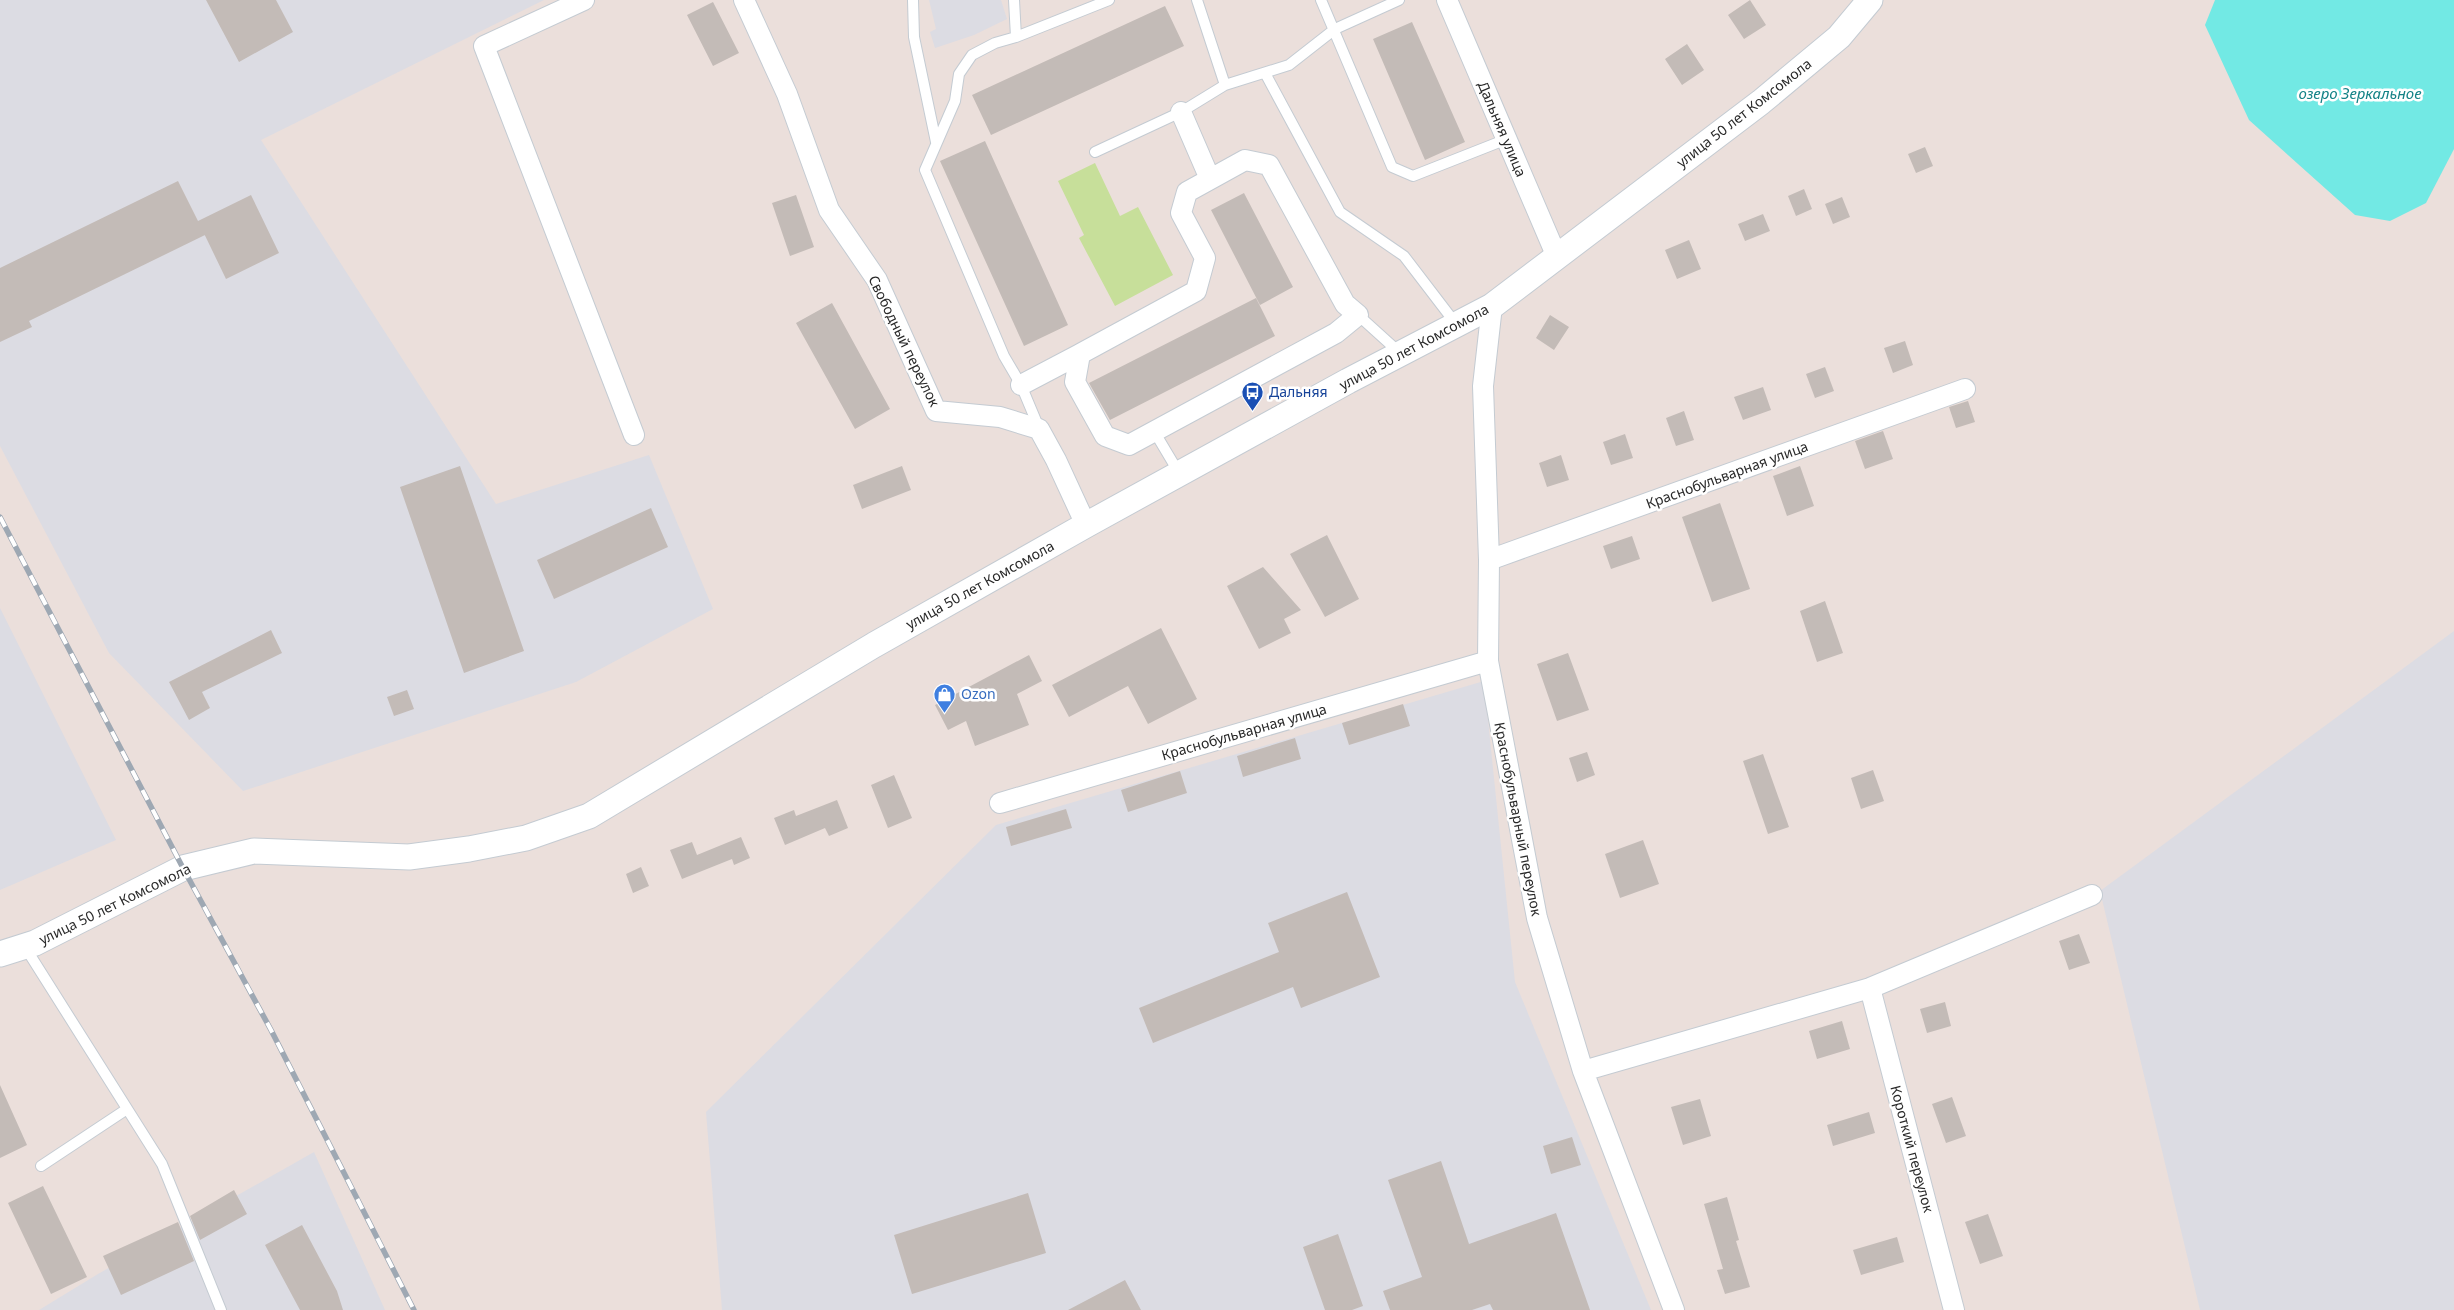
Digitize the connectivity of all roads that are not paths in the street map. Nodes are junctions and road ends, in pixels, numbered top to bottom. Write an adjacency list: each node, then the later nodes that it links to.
1 (584, 0): 30 (street)
2 (744, 0): 28 (street, Свободный переулок)
3 (913, 0): 17 (lane)
4 (1014, 0): 12 (lane)
5 (1109, 0): 12 (lane)
6 (1197, 0): 14 (lane)
7 (1321, 0): 11 (lane)
8 (1399, 0): 11 (lane)
9 (1447, 0): 16 (street, Дальняя улица)
10 (1870, 0): 20 (street, улица 50 лет Комсомола)
11 (1335, 29): 13 (lane); 16 (lane)
12 (1016, 37): 17 (lane)
13 (1265, 72): 14 (lane); 23 (lane)
14 (1225, 85): 15 (lane)
15 (1181, 112): 18 (lane); 19 (street)
16 (1507, 139): 20 (street, Дальняя улица)
17 (936, 142): 26 (lane)
18 (1095, 152)
19 (1210, 179): 22 (street); 25 (street)
20 (1557, 257): 21 (street, улица 50 лет Комсомола)
21 (1492, 306): 23 (street, улица 50 лет Комсомола); 33 (street, Краснобульварный переулок)
22 (1358, 315): 24 (lane); 29 (street)
23 (1456, 325): 24 (street, улица 50 лет Комсомола)
24 (1401, 353): 31 (street, улица 50 лет Комсомола)
25 (1080, 354): 26 (street); 29 (street)
26 (1020, 385): 28 (lane)
27 (1965, 389): 33 (street, Краснобульварная улица)
28 (1039, 429): 32 (street)
29 (1154, 431): 31 (lane)
30 (634, 436)
31 (1180, 474): 32 (street, улица 50 лет Комсомола)
32 (1086, 525): 37 (street, улица 50 лет Комсомола)
33 (1489, 560): 34 (street, Краснобульварный переулок)
34 (1488, 661): 35 (street, Краснобульварная улица); 40 (street, Краснобульварный переулок)
35 (1000, 803)
36 (2092, 895): 39 (street)
37 (25, 946): 38 (street, улица 50 лет Комсомола); 41 (lane)
38 (0, 954)
39 (1870, 988): 40 (street); 45 (street, Короткий переулок)
40 (1583, 1071): 44 (street, Краснобульварный переулок)
41 (127, 1109): 42 (lane); 43 (lane)
42 (40, 1166)
43 (221, 1310)
44 (1674, 1310)
45 (1954, 1310)

